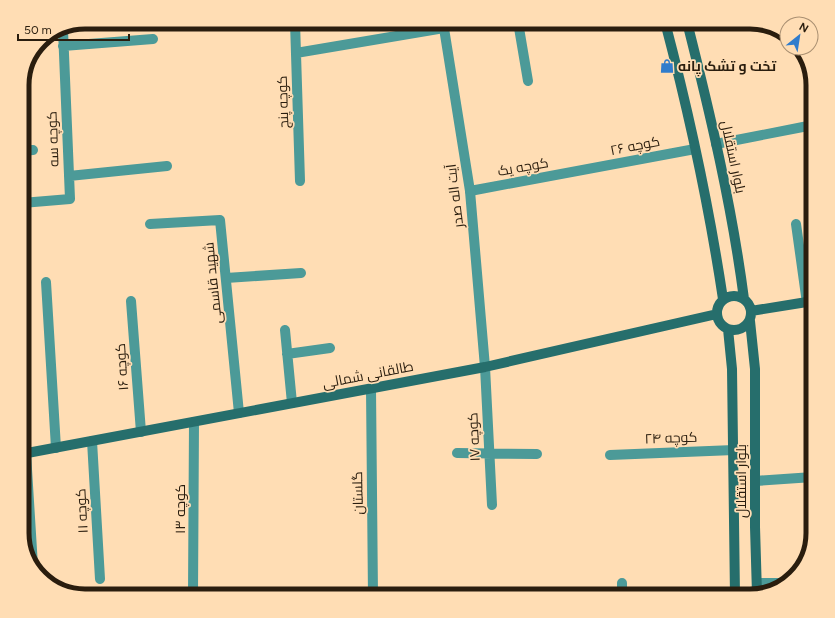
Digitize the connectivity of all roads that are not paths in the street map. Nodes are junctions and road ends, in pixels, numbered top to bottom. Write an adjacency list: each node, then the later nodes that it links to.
1 (295, 29): 10 (street, کوچه پنج)
2 (423, 29): 10 (street)
3 (445, 29): 21 (street, آیت اله صدر)
4 (519, 29): 11 (street)
5 (668, 29): 14 (main road)
6 (689, 29): 13 (main road, بلوار استقلال)
7 (63, 34): 9 (street, کوچه سه)
8 (153, 39): 9 (street)
9 (63, 46): 19 (street, کوچه سه)
10 (296, 53): 20 (street, کوچه پنج)
11 (528, 81)
12 (806, 126): 13 (street)
13 (716, 144): 30 (main road, بلوار استقلال)
14 (695, 149): 18 (street, کوچه ۲۶); 29 (main road)
15 (29, 150): 16 (street)
16 (33, 150)
17 (167, 166): 19 (street)
18 (580, 171): 21 (street, کوچه یک)
19 (69, 176): 22 (street, کوچه سه)
20 (300, 181)
21 (470, 191): 39 (street, آیت اله صدر)
22 (29, 202)
23 (150, 224): 26 (street, شهید قاسمی)
24 (796, 224): 27 (street)
25 (301, 273): 26 (street)
26 (226, 278): 42 (street, شهید قاسمی)
27 (806, 280)
28 (46, 282): 46 (street)
29 (723, 299): 30 (main road); 33 (main road)
30 (744, 299): 34 (main road)
31 (131, 301): 44 (street, کوچه ۱۶)
32 (806, 303): 34 (main road)
33 (716, 314): 35 (main road); 39 (main road, طالقانی شمالی)
34 (750, 316): 35 (main road); 54 (main road, بلوار استقلال)
35 (728, 329): 47 (main road, بلوار استقلال)
36 (285, 330): 38 (street)
37 (330, 348): 38 (street)
38 (287, 354): 41 (street)
39 (485, 367): 40 (main road, طالقانی شمالی); 50 (street, کوچه ۱۷)
40 (371, 389): 41 (main road, طالقانی شمالی); 64 (street, گلستان)
41 (292, 403): 42 (main road, طالقانی شمالی)
42 (238, 413): 43 (main road, طالقانی شمالی)
43 (194, 422): 44 (main road, طالقانی شمالی); 63 (street, کوچه ۱۳)
44 (141, 432): 45 (main road, طالقانی شمالی)
45 (92, 441): 46 (main road, طالقانی شمالی); 58 (street, کوچه ۱۱)
46 (56, 448): 48 (main road, طالقانی شمالی)
47 (734, 450): 52 (street, کوچه ۲۴); 66 (main road, بلوار استقلال)
48 (29, 453)
49 (457, 453): 50 (street)
50 (489, 453): 51 (street); 55 (street, کوچه ۱۷)
51 (538, 454)
52 (610, 454)
53 (806, 477): 54 (street)
54 (755, 480): 60 (main road, بلوار استقلال)
55 (492, 505)
56 (29, 516): 57 (street)
57 (32, 549)
58 (100, 579)
59 (622, 583): 65 (street)
60 (757, 583): 61 (street); 62 (main road, بلوار استقلال)
61 (775, 583)
62 (757, 588)
63 (193, 589)
64 (373, 589)
65 (622, 589)
66 (735, 589)

